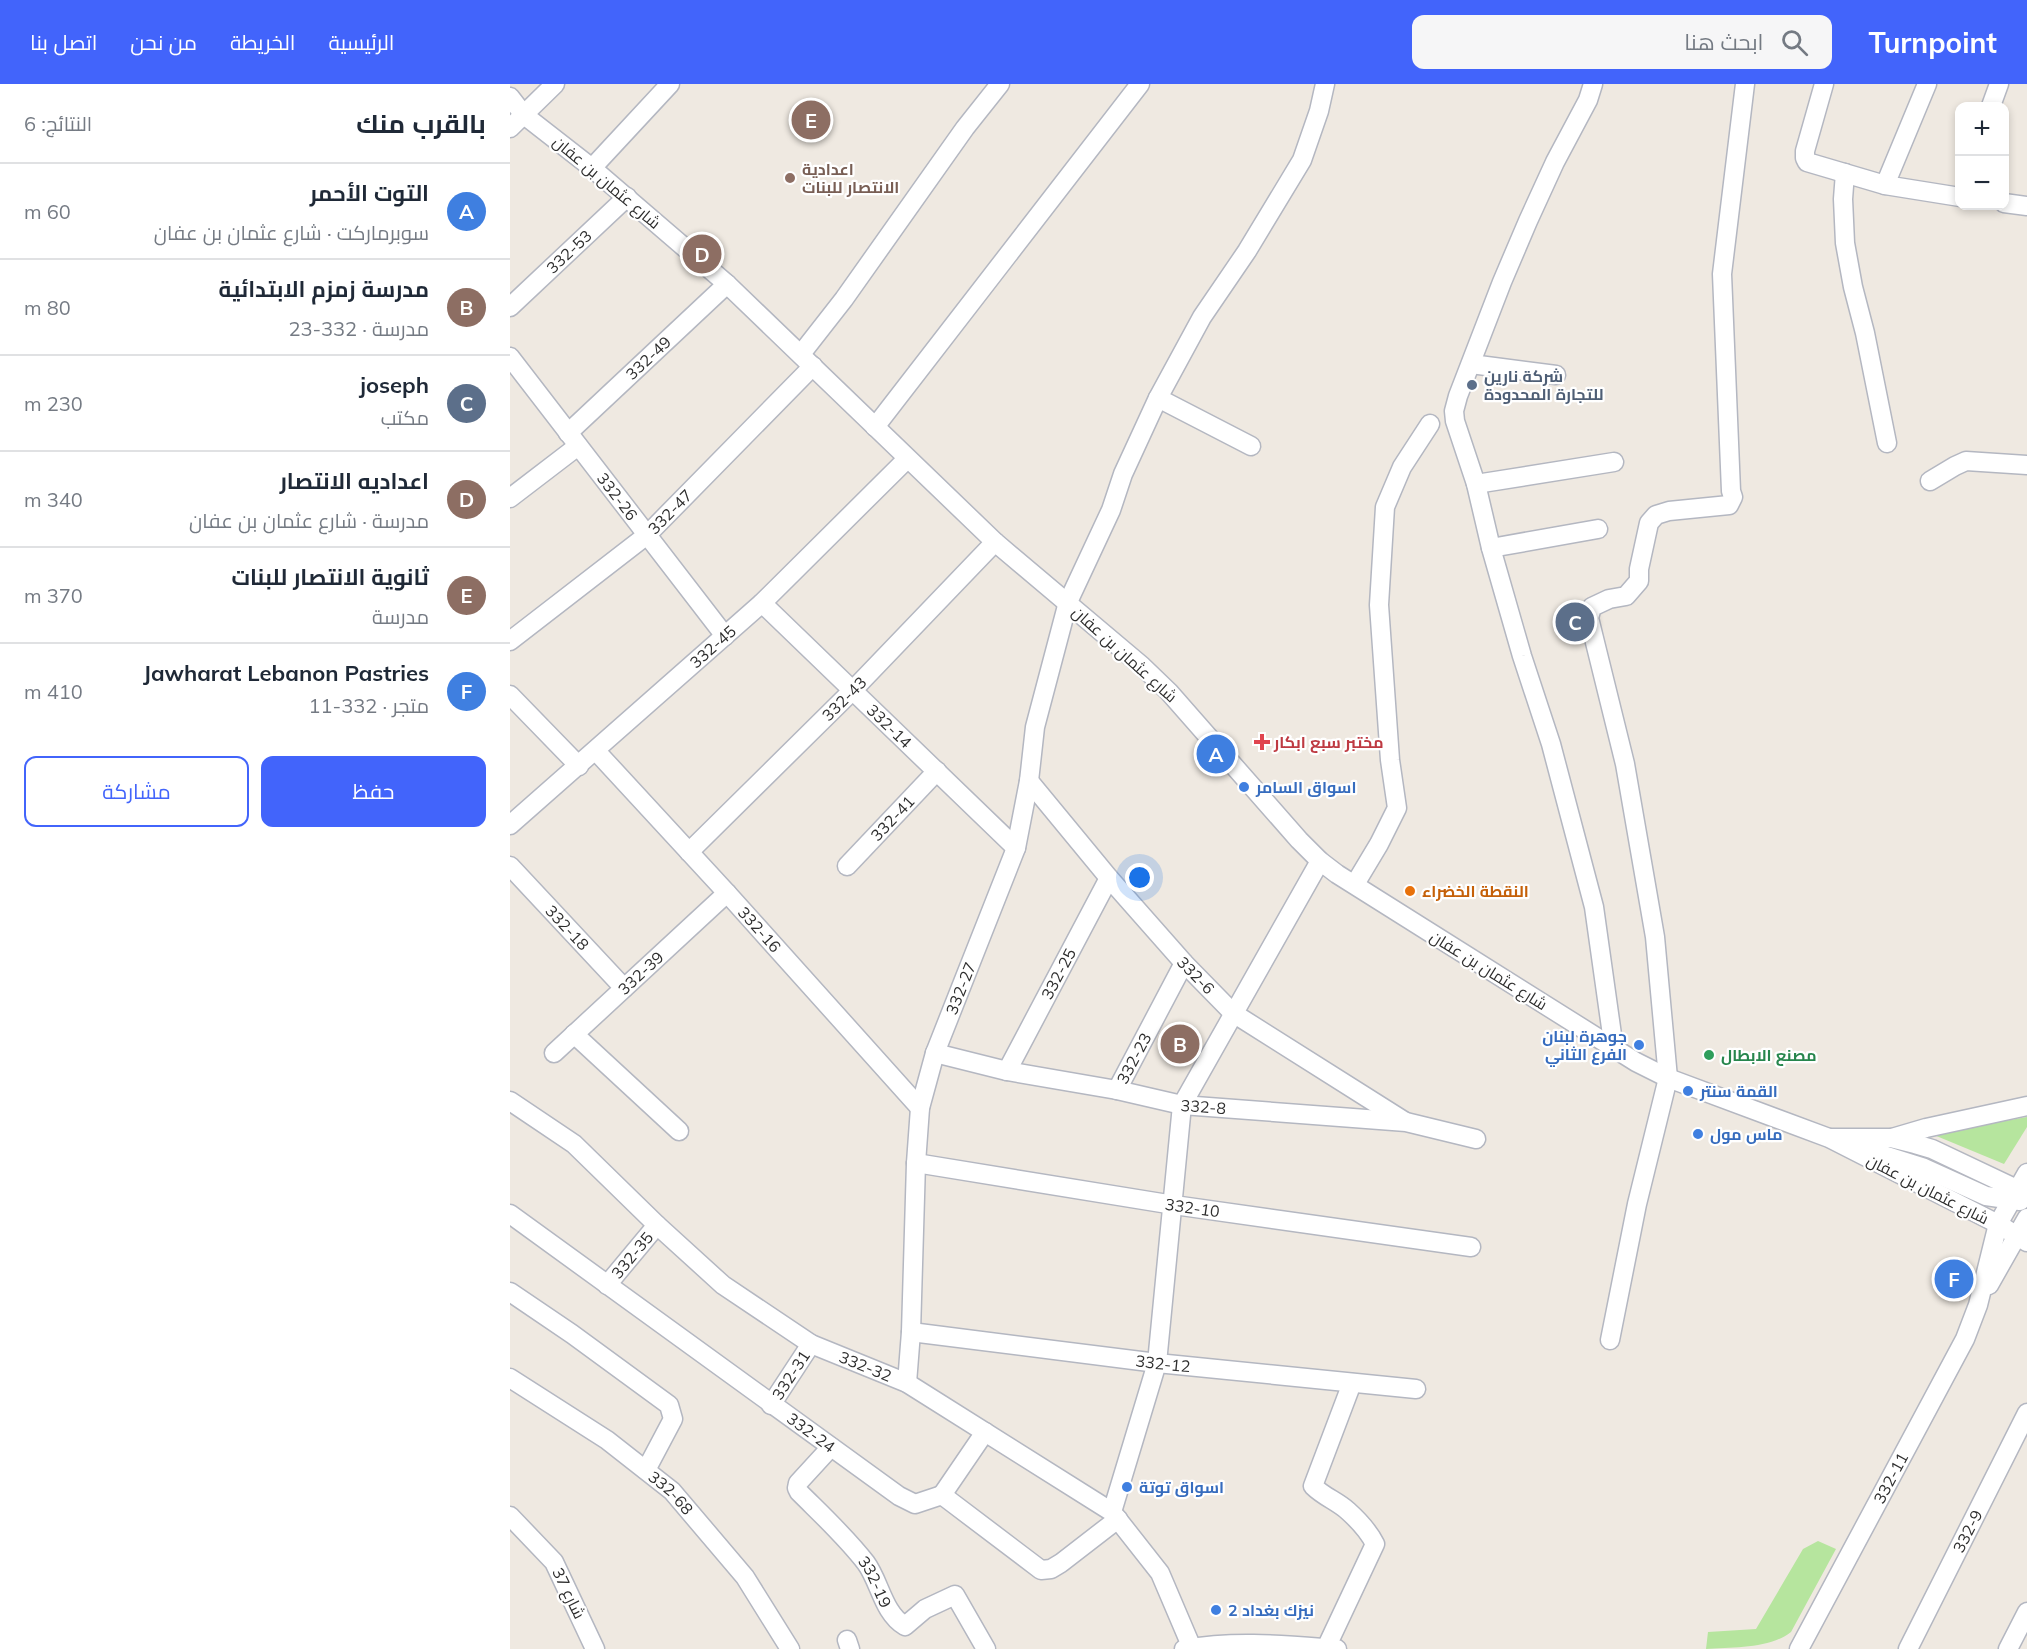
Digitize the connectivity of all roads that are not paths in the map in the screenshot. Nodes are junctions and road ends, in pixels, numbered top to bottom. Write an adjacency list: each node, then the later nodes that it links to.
1 (555, 84): 13 (street)
2 (670, 84): 15 (street)
3 (1000, 84): 25 (street, 332-47)
4 (1140, 84): 30 (street)
5 (1325, 84): 28 (street, 332-27)
6 (1593, 84): 26 (street)
7 (1744, 84): 71 (street)
8 (1824, 84): 16 (street)
9 (1927, 84): 17 (street)
10 (1999, 84): 12 (street)
11 (510, 98): 13 (street, شارع عثمان بن عفان)
12 (1992, 102)
13 (517, 112): 14 (street); 15 (street, شارع عثمان بن عفان)
14 (510, 128)
15 (592, 168): 19 (street, شارع عثمان بن عفان)
16 (1845, 173): 17 (street); 32 (street)
17 (1885, 185): 18 (street)
18 (1955, 194)
19 (627, 197): 22 (street, شارع عثمان بن عفان); 23 (street, 332-53)
20 (2009, 204): 21 (street)
21 (2027, 206)
22 (727, 284): 25 (street, شارع عثمان بن عفان); 31 (street, 332-49)
23 (510, 307)
24 (510, 359): 31 (street, 332-26)
25 (807, 360): 30 (street, شارع عثمان بن عفان); 41 (street, 332-47)
26 (1471, 364): 27 (street); 38 (street)
27 (1556, 375)
28 (1158, 398): 33 (street); 44 (street, 332-27)
29 (1430, 424): 61 (street)
30 (875, 427): 34 (street, شارع عثمان بن عفان)
31 (573, 439): 39 (street, 332-49); 41 (street, 332-26)
32 (1887, 443)
33 (1251, 446)
34 (907, 459): 42 (street, شارع عثمان بن عفان); 45 (street, 332-45)
35 (1614, 462): 38 (street)
36 (2027, 465): 37 (street)
37 (1930, 481)
38 (1476, 484): 43 (street)
39 (510, 498)
40 (1598, 528): 43 (street)
41 (647, 535): 46 (street, 332-26); 47 (street, 332-47)
42 (995, 542): 44 (street, شارع عثمان بن عفان); 48 (street, 332-43)
43 (1491, 548): 67 (street)
44 (1068, 602): 53 (street, 332-27); 57 (street, شارع عثمان بن عفان)
45 (762, 603): 46 (street, 332-45); 48 (street, 332-14)
46 (725, 636): 50 (street, 332-45)
47 (510, 641)
48 (853, 690): 52 (street, 332-14); 56 (street, 332-43)
49 (510, 695): 51 (street)
50 (596, 750): 51 (street, 332-45); 56 (street, 332-16)
51 (579, 766): 54 (street, 332-45)
52 (937, 771): 55 (street, 332-14); 59 (street, 332-41)
53 (1029, 781): 55 (street, 332-27); 60 (street, 332-6)
54 (510, 825)
55 (1016, 848): 69 (street, 332-27)
56 (689, 852): 62 (street, 332-16)
57 (1320, 861): 61 (street, شارع عثمان بن عفان); 65 (street)
58 (510, 866): 64 (street, 332-18)
59 (847, 866)
60 (1109, 878): 63 (street, 332-6); 70 (street, 332-25)
61 (1355, 884): 67 (street, شارع عثمان بن عفان)
62 (727, 893): 64 (street, 332-39); 76 (street, 332-16)
63 (1184, 963): 65 (street, 332-6); 72 (street, 332-23)
64 (624, 988): 66 (street, 332-39)
65 (1233, 1012): 74 (street); 77 (street, 332-6)
66 (574, 1034): 68 (street, 332-39); 78 (street)
67 (1614, 1049): 71 (street, شارع عثمان بن عفان)
68 (554, 1053)
69 (935, 1053): 70 (street, 332-8); 76 (street, 332-27)
70 (1007, 1071): 72 (street, 332-8)
71 (1668, 1078): 79 (street, شارع عثمان بن عفان); 95 (street)
72 (1117, 1090): 74 (street, 332-8)
73 (510, 1101): 88 (street, 332-32)
74 (1182, 1106): 77 (street, 332-8); 84 (street)
75 (2027, 1106): 80 (street)
76 (920, 1108): 82 (street, 332-27)
77 (1406, 1122): 81 (street, 332-8)
78 (679, 1131)
79 (1829, 1138): 80 (street, شارع عثمان بن عفان); 83 (street); 87 (street, شارع عثمان بن عفان)
80 (1891, 1138): 83 (street, شارع عثمان بن عفان)
81 (1476, 1139)
82 (916, 1163): 84 (street, 332-10); 94 (street, 332-27)
83 (2022, 1191): 87 (street, 332-11)
84 (1174, 1204): 90 (street, 332-10); 97 (street)
85 (510, 1214): 91 (street, 332-24)
86 (2027, 1218): 89 (street, 332-11)
87 (1998, 1224): 89 (street, شارع عثمان بن عفان); 93 (street, 332-11)
88 (657, 1226): 91 (street, 332-35); 96 (street, 332-32)
89 (2022, 1239): 93 (street, 332-11)
90 (1471, 1247)
91 (607, 1285): 102 (street, 332-24)
92 (510, 1292): 106 (street)
93 (1978, 1305): 116 (street, 332-11)
94 (911, 1332): 97 (street, 332-12); 99 (street, 332-27)
95 (1610, 1340)
96 (811, 1344): 99 (street, 332-32); 102 (street, 332-31)
97 (1157, 1363): 100 (street, 332-12); 108 (street)
98 (510, 1378): 106 (street, 332-68)
99 (907, 1383): 104 (street, 332-32)
100 (1352, 1383): 101 (street, 332-12); 112 (street)
101 (1416, 1389)
102 (771, 1405): 105 (street, 332-24)
103 (2027, 1413): 117 (street, 332-9)
104 (985, 1432): 107 (street); 108 (street, 332-32)
105 (831, 1447): 107 (street, 332-24); 115 (street, 332-19)
106 (646, 1470): 114 (street, 332-68)
107 (942, 1495): 108 (street)
108 (1115, 1515): 111 (street, 332-32)
109 (510, 1516): 113 (street, شارع 37)
110 (2027, 1612): 118 (street)
111 (1188, 1648): 112 (street)
112 (1332, 1648)
113 (595, 1649)
114 (790, 1649)
115 (986, 1649)
116 (1799, 1649)
117 (1908, 1649)
118 (2008, 1649)

